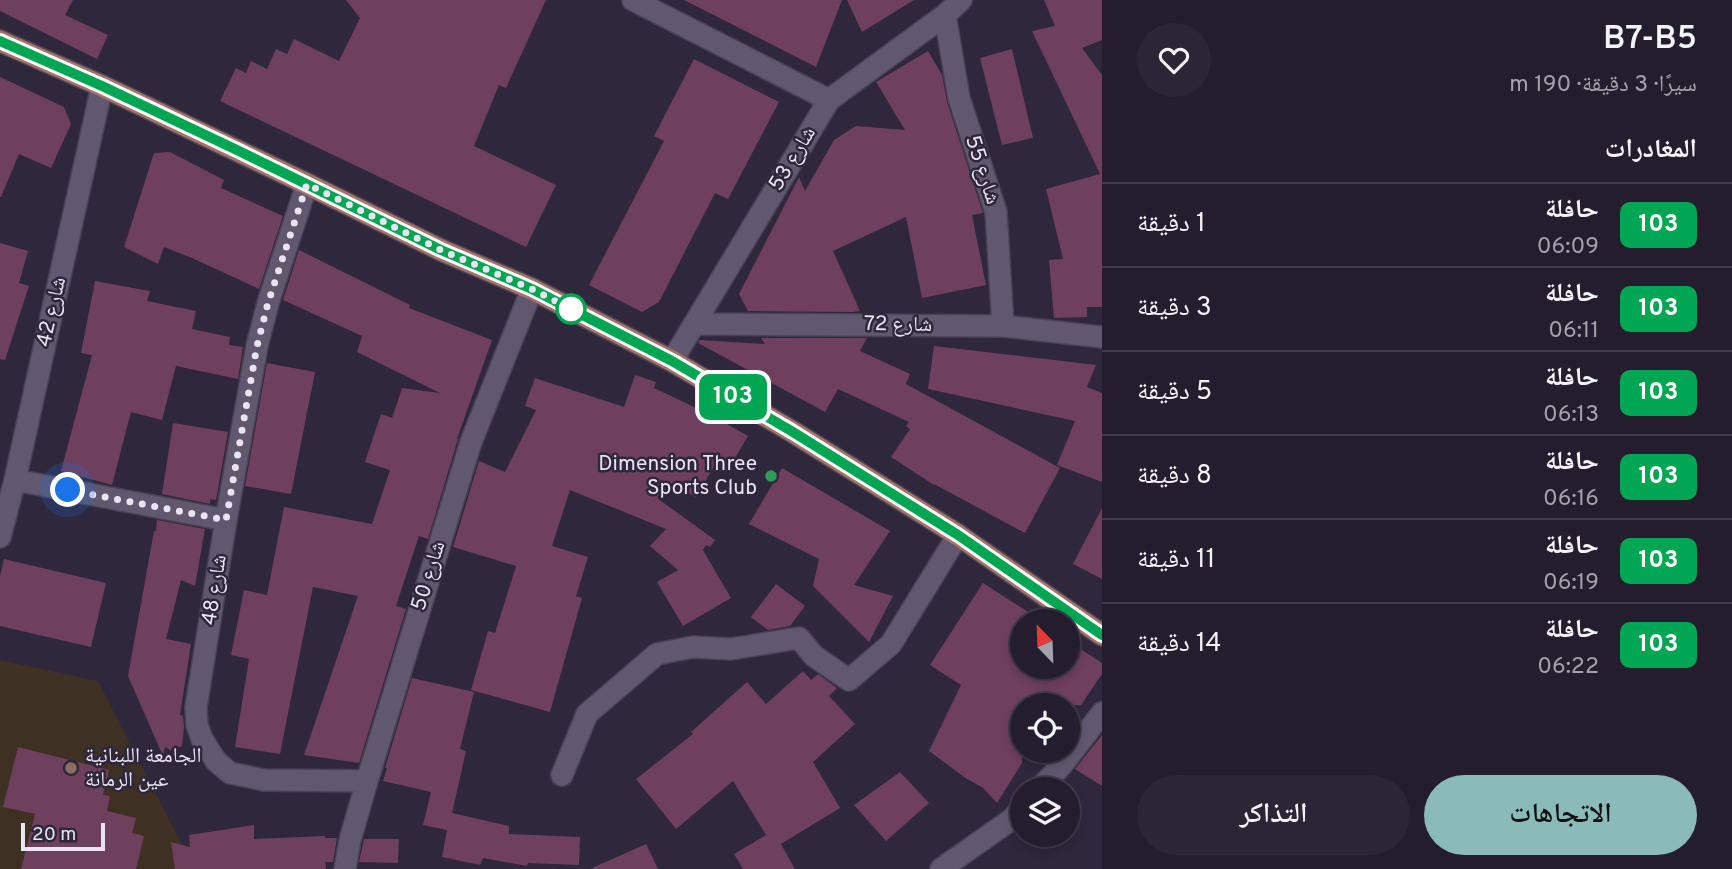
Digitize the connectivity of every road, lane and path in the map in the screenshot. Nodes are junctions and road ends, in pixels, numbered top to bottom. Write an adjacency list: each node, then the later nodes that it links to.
1 (633, 0): 6 (street)
2 (961, 0): 3 (street, شارع 53)
3 (945, 15): 6 (street, شارع 53); 10 (street, شارع 55)
4 (0, 41): 5 (main road)
5 (102, 86): 7 (main road); 13 (street, شارع 42)
6 (829, 100): 9 (street, شارع 53)
7 (307, 184): 8 (main road); 14 (street, شارع 48)
8 (532, 289): 12 (main road); 21 (street, شارع 50)
9 (694, 324): 10 (street, شارع 72); 12 (street, شارع 53)
10 (1003, 326): 11 (street, شارع 72)
11 (1102, 337)
12 (672, 361): 15 (main road)
13 (15, 480): 14 (street); 16 (street, شارع 42)
14 (226, 520): 21 (street, شارع 48)
15 (958, 535): 17 (main road); 19 (street)
16 (0, 537)
17 (1102, 635)
18 (1102, 713): 20 (street)
19 (562, 775)
20 (1050, 777)
21 (367, 781): 23 (street, شارع 50)
22 (1010, 820): 24 (street)
23 (345, 869)
24 (941, 869)

